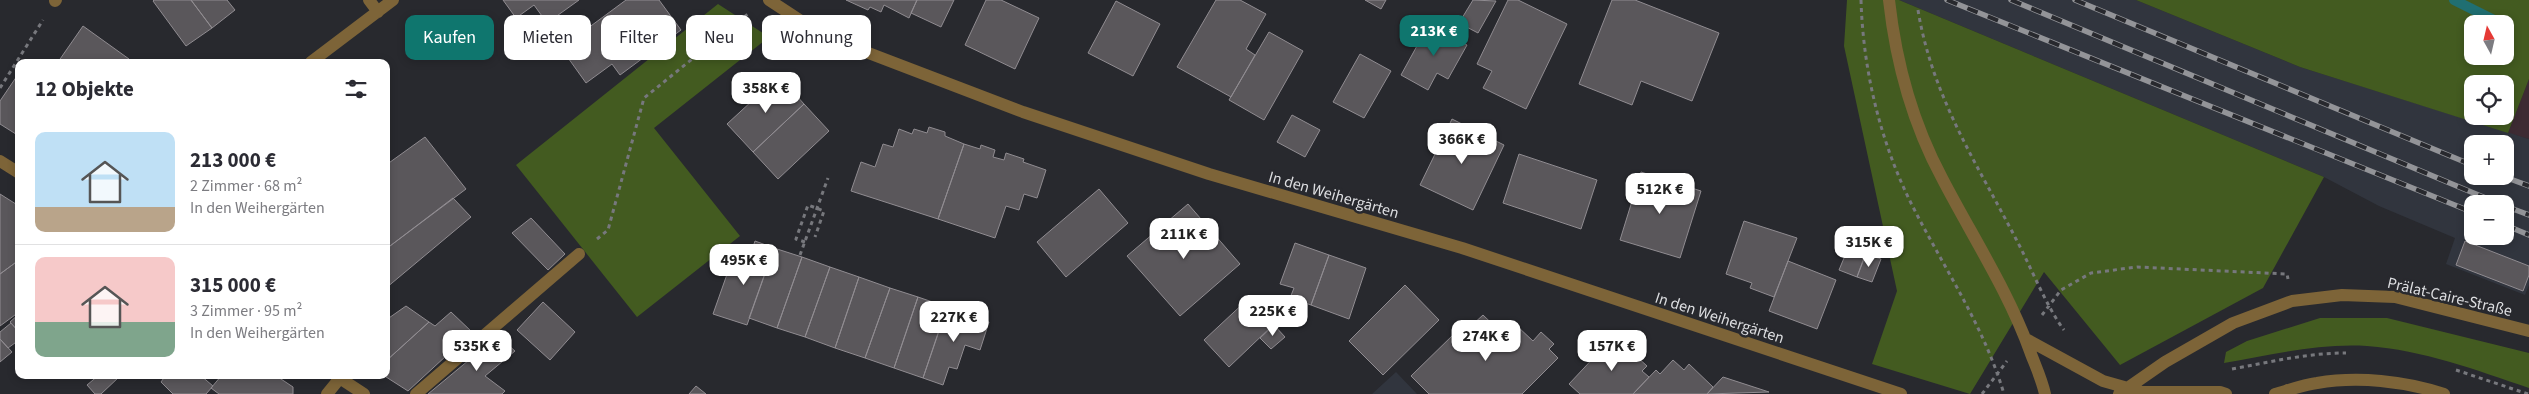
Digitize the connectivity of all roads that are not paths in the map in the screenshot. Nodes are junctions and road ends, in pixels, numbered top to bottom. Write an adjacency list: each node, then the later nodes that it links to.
1 (369, 0): 5 (street)
2 (394, 0): 5 (street)
3 (769, 0): 18 (street, In den Weihergärten)
4 (1889, 0): 11 (street)
5 (378, 12): 6 (street)
6 (315, 59)
7 (0, 161): 8 (street)
8 (15, 170)
9 (579, 254): 17 (street)
10 (2529, 331): 20 (street, Prälat-Caire-Straße)
11 (2026, 339): 14 (street); 19 (street)
12 (335, 379): 15 (street)
13 (342, 379): 16 (street)
14 (2223, 393)
15 (327, 394)
16 (364, 394)
17 (416, 394)
18 (1901, 394)
19 (2045, 394)
20 (2119, 394)
21 (2275, 394): 22 (street)
22 (2444, 394)

